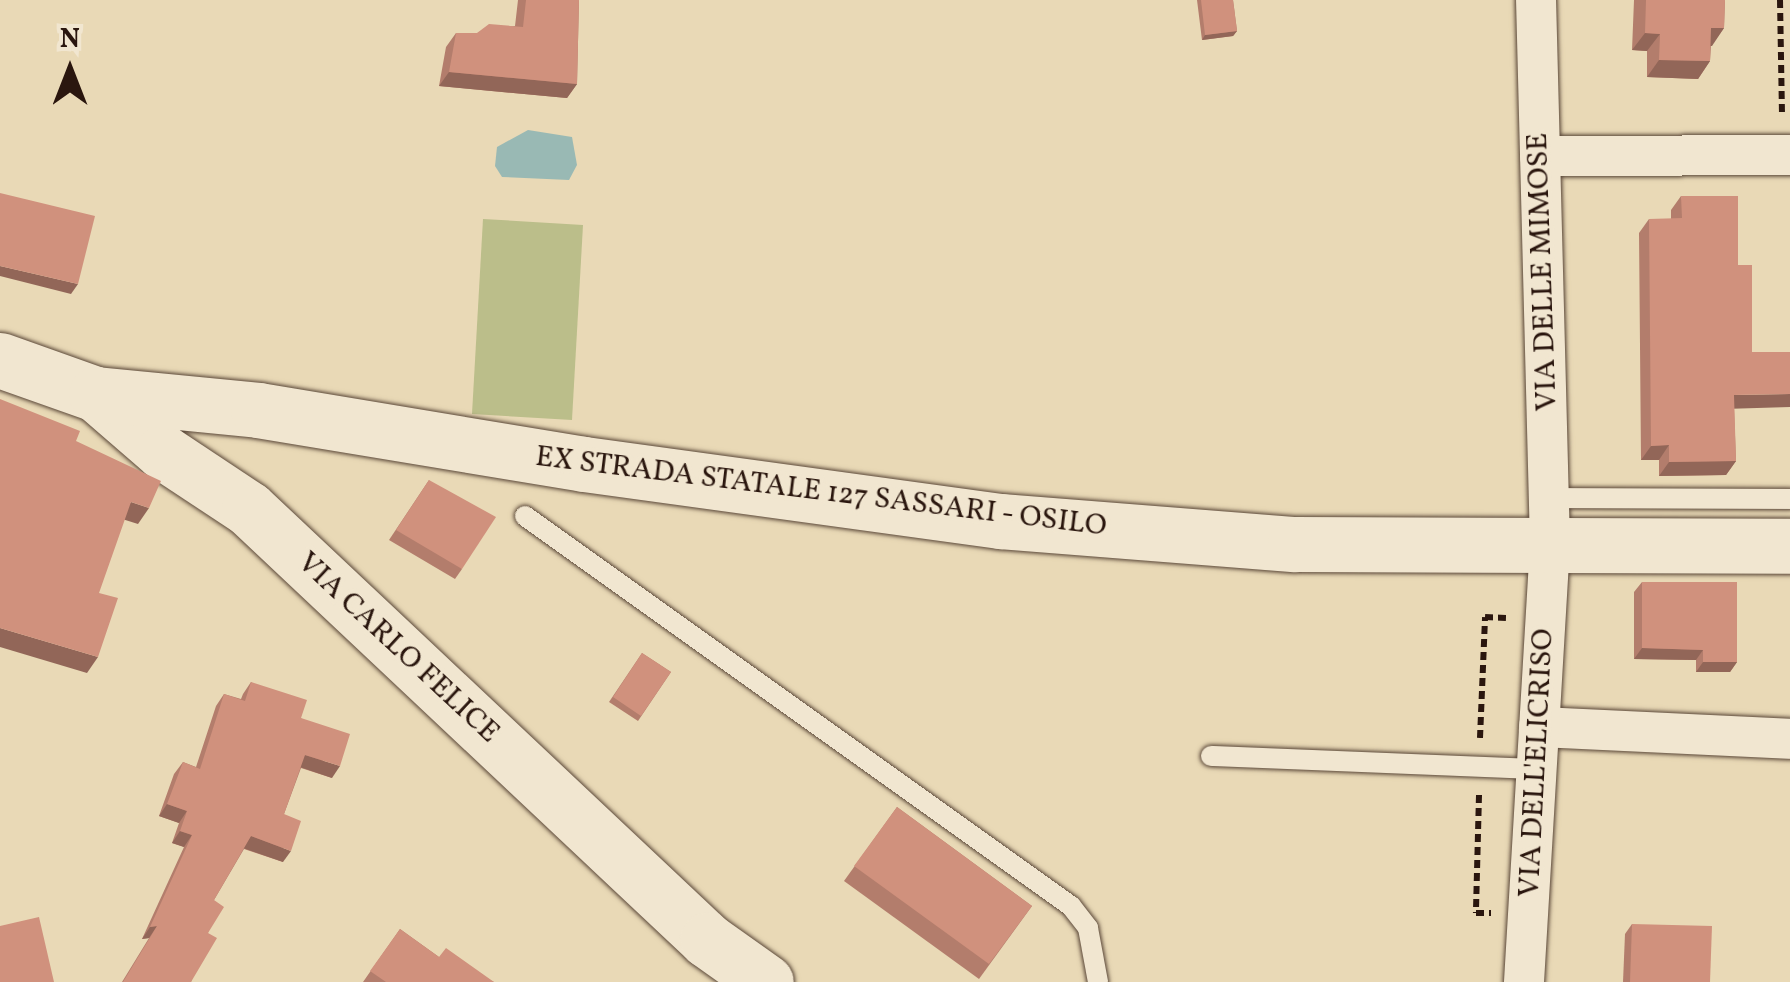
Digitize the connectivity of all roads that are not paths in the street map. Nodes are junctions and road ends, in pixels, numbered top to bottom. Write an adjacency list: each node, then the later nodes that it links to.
1 (1536, 0): 3 (street, VIA DELLE MIMOSE)
2 (1786, 155): 3 (street)
3 (1540, 156): 8 (street, VIA DELLE MIMOSE)
4 (0, 360): 5 (street, VIA CARLO FELICE)
5 (96, 394): 8 (street, EX STRADA STATALE 127 SASSARI - OSILO); 14 (street, VIA CARLO FELICE)
6 (1790, 499): 8 (lane)
7 (524, 516): 15 (lane)
8 (1549, 521): 9 (street, EX STRADA STATALE 127 SASSARI - OSILO); 10 (street, VIA DELL'ELICRISO)
9 (1790, 546)
10 (1539, 726): 11 (street); 13 (street, VIA DELL'ELICRISO)
11 (1790, 739)
12 (1211, 756): 13 (lane)
13 (1537, 769): 16 (street, VIA DELL'ELICRISO)
14 (766, 982)
15 (1098, 982)
16 (1524, 982)

